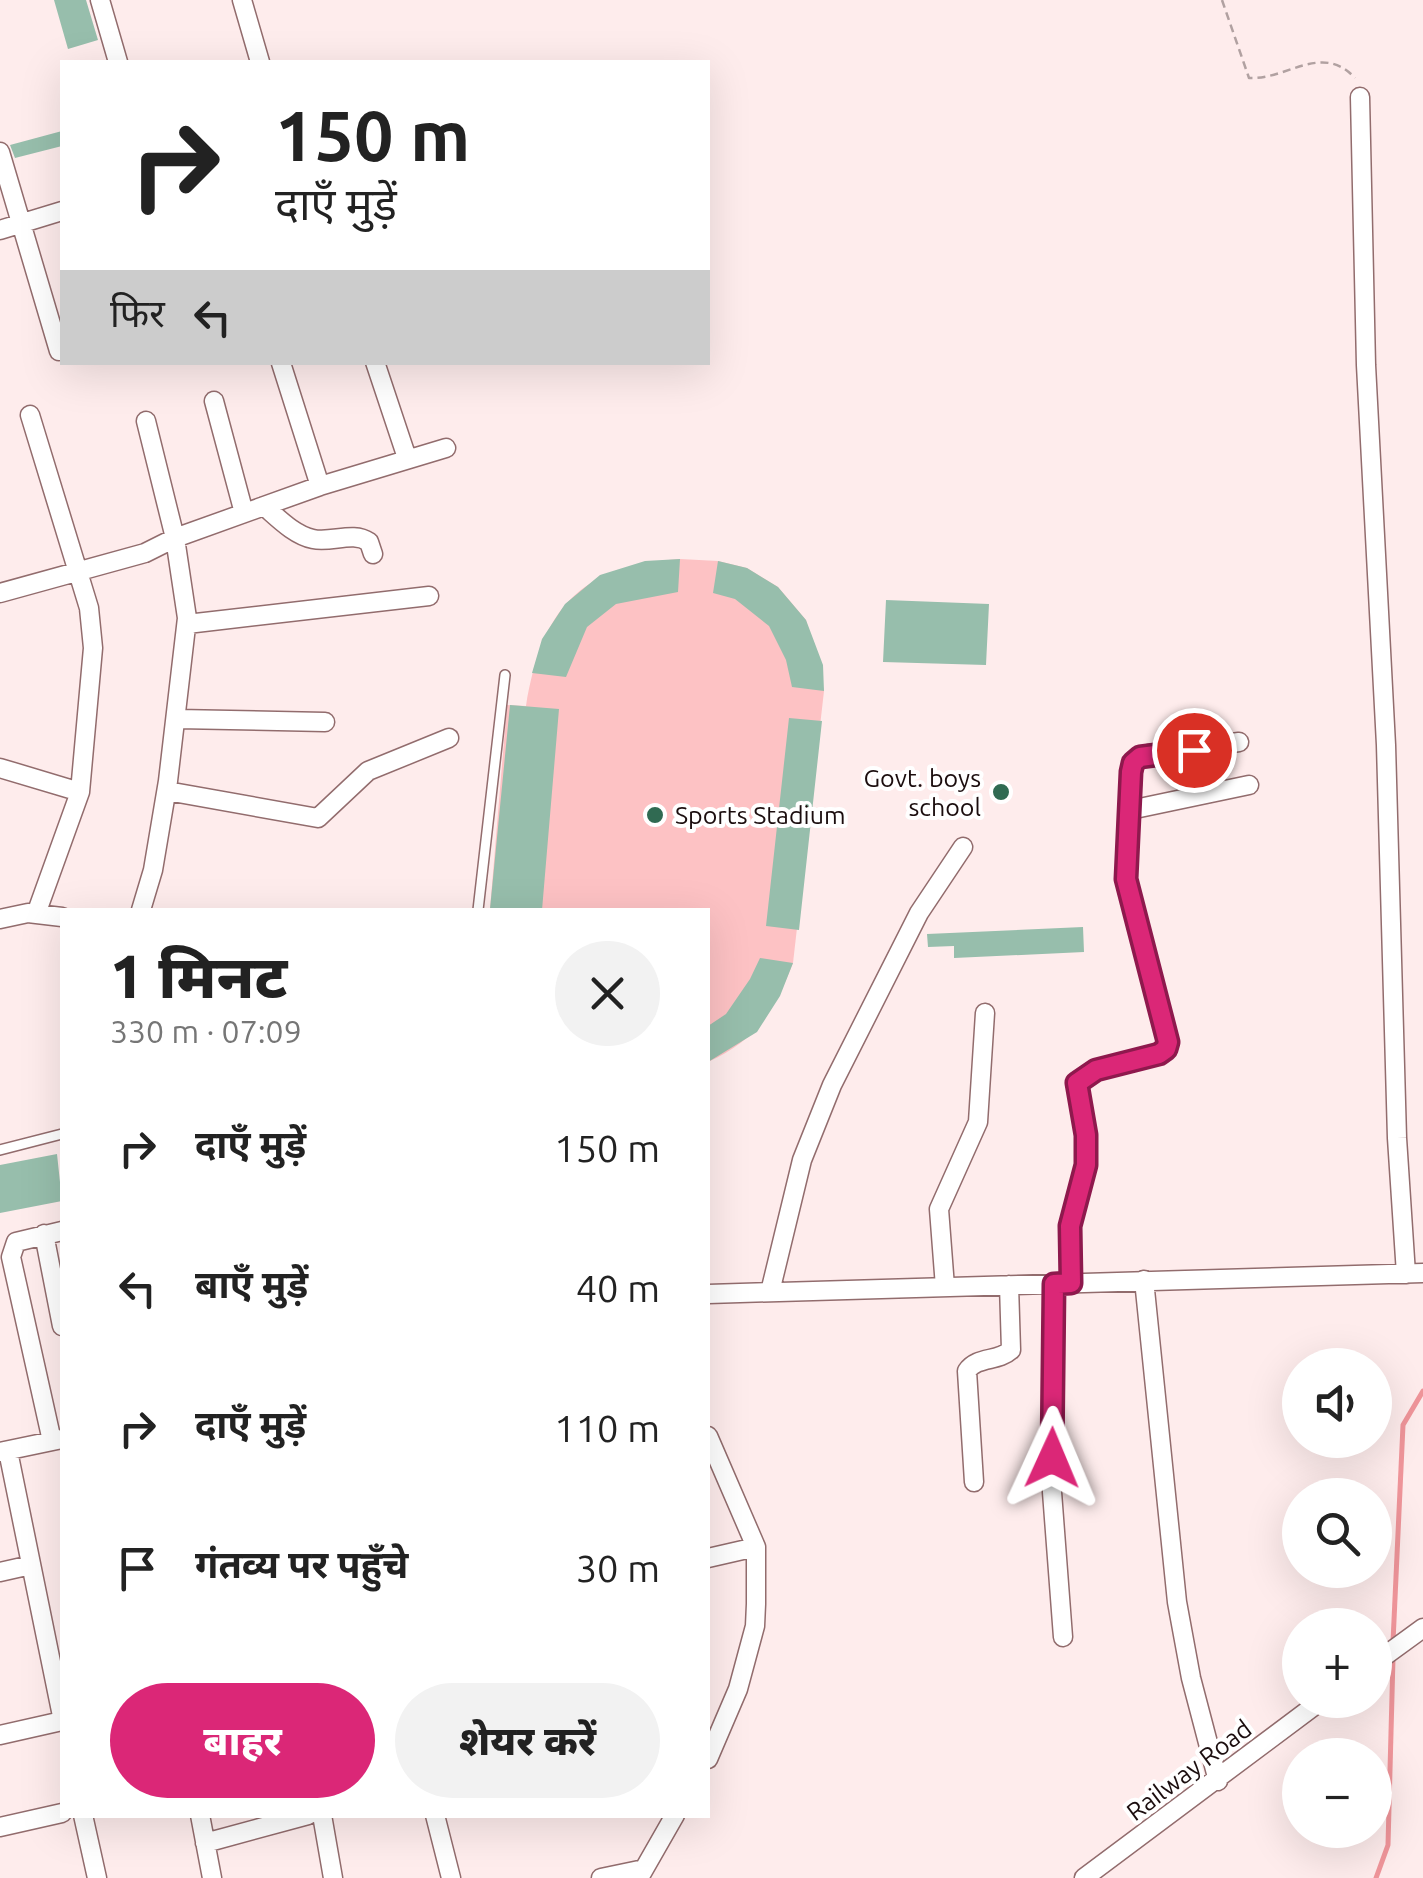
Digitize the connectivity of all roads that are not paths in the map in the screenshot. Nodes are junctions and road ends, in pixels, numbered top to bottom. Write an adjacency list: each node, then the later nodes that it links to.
1 (100, 0): 3 (street)
2 (242, 0): 4 (street)
3 (117, 60)
4 (259, 60)
5 (1360, 97): 47 (street)
6 (0, 152): 8 (street)
7 (60, 212): 8 (street)
8 (22, 223): 9 (street); 10 (street)
9 (0, 230)
10 (59, 351)
11 (283, 365): 18 (street)
12 (375, 365): 17 (street)
13 (214, 401): 20 (street)
14 (30, 415): 23 (street)
15 (146, 421): 21 (street)
16 (446, 448): 17 (street)
17 (407, 458): 18 (street)
18 (320, 486): 19 (street)
19 (264, 506): 20 (street); 22 (street)
20 (244, 514): 21 (street)
21 (176, 538): 23 (street); 26 (street)
22 (373, 554)
23 (76, 570): 24 (street); 35 (street)
24 (0, 592)
25 (429, 596): 26 (street)
26 (187, 624): 28 (street)
27 (506, 675): 39 (lane)
28 (178, 719): 29 (street); 34 (street)
29 (325, 722)
30 (449, 738): 34 (street)
31 (1239, 742): 36 (street)
32 (0, 768): 35 (street)
33 (1249, 785): 36 (street)
34 (166, 791): 38 (street)
35 (80, 792): 40 (street)
36 (1130, 810): 49 (street)
37 (964, 847): 52 (street)
38 (142, 908)
39 (478, 908)
40 (36, 914): 41 (street); 42 (street)
41 (4, 915)
42 (60, 917)
43 (985, 1013): 51 (street)
44 (60, 1135): 45 (lane)
45 (0, 1150)
46 (53, 1232): 54 (street); 56 (street)
47 (1415, 1273): 48 (street)
48 (1144, 1280): 49 (street); 73 (street)
49 (1062, 1283): 50 (street); 66 (street)
50 (1009, 1285): 51 (street); 60 (street)
51 (945, 1287): 52 (street)
52 (770, 1292): 53 (street)
53 (710, 1294)
54 (60, 1299)
55 (60, 1318): 56 (street)
56 (25, 1322): 57 (street)
57 (57, 1440): 59 (street)
58 (710, 1441): 61 (street)
59 (4, 1452): 63 (street)
60 (974, 1482)
61 (756, 1547): 62 (street); 72 (street)
62 (710, 1558)
63 (31, 1565): 64 (street); 68 (street)
64 (0, 1572)
65 (1419, 1631): 67 (street)
66 (1062, 1638)
67 (1392, 1651)
68 (60, 1709)
69 (1299, 1718): 73 (street, Railway Road)
70 (60, 1720): 71 (street)
71 (0, 1735)
72 (710, 1754)
73 (1218, 1781): 89 (street, Railway Road)
74 (60, 1813): 81 (street)
75 (84, 1818): 84 (street)
76 (201, 1818): 82 (street)
77 (297, 1818): 82 (street)
78 (323, 1818): 86 (street)
79 (436, 1818): 87 (street)
80 (673, 1818): 83 (street)
81 (0, 1827)
82 (205, 1843): 85 (street)
83 (642, 1874): 88 (street)
84 (97, 1878)
85 (212, 1878)
86 (333, 1878)
87 (450, 1878)
88 (601, 1878)
89 (1084, 1878)

